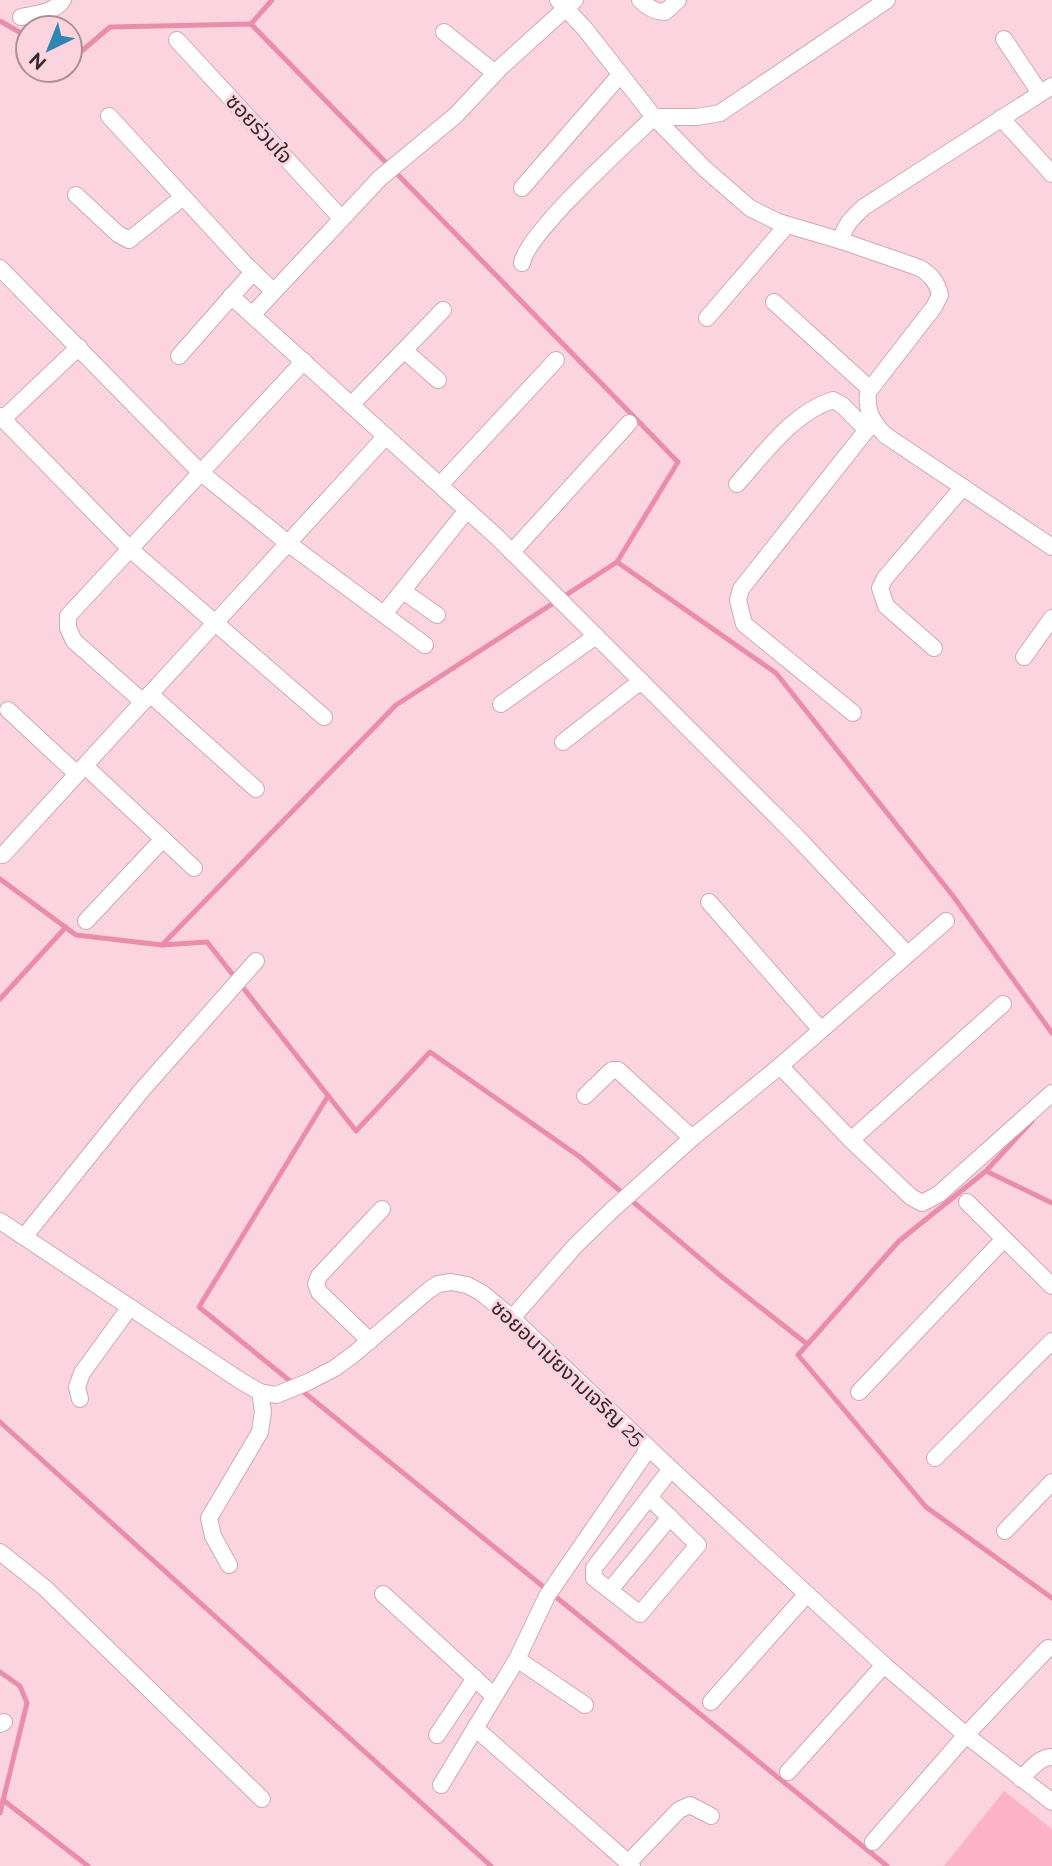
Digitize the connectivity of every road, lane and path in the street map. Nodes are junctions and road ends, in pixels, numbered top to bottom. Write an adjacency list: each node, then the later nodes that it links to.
1 (63, 0): 6 (street)
2 (640, 0): 3 (street)
3 (678, 0)
4 (887, 0): 14 (street)
5 (566, 3): 10 (street); 11 (street)
6 (33, 14)
7 (444, 32): 10 (street)
8 (1004, 39): 12 (street)
9 (177, 40): 20 (street, ซอยร่วมใจ)
10 (495, 73): 20 (street)
11 (620, 75): 14 (street); 17 (street)
12 (1046, 89): 15 (street)
13 (109, 116): 19 (street)
14 (654, 117): 21 (street); 23 (street)
15 (1001, 118): 16 (street); 22 (street)
16 (1052, 174)
17 (522, 188)
18 (76, 195): 19 (street)
19 (183, 197): 25 (street)
20 (341, 218): 26 (street)
21 (787, 225): 22 (street); 31 (street)
22 (842, 241): 38 (street)
23 (522, 263)
24 (0, 268): 32 (street)
25 (253, 272): 26 (street); 27 (street)
26 (273, 291): 30 (street)
27 (231, 296): 30 (street); 34 (street)
28 (774, 302): 38 (street)
29 (443, 310): 33 (street)
30 (252, 315): 36 (street)
31 (707, 318)
32 (79, 347): 40 (street); 44 (street)
33 (405, 351): 37 (street); 39 (street)
34 (179, 356)
35 (556, 360): 46 (street)
36 (304, 362): 39 (street); 44 (street)
37 (438, 380)
38 (870, 389): 42 (street)
39 (351, 405): 43 (street)
40 (2, 418): 51 (street)
41 (629, 423): 52 (street)
42 (870, 426): 45 (street); 47 (street); 66 (street)
43 (386, 436): 46 (street); 49 (street)
44 (200, 472): 49 (street); 51 (street)
45 (737, 484)
46 (440, 485): 48 (street)
47 (962, 487): 50 (street); 60 (street)
48 (467, 510): 52 (street); 53 (street)
49 (289, 544): 54 (street); 57 (street)
50 (1052, 547)
51 (131, 550): 57 (street); 63 (street)
52 (512, 552): 58 (street)
53 (403, 591): 54 (street); 55 (street)
54 (384, 614): 59 (street)
55 (437, 615)
56 (1052, 618): 61 (street)
57 (216, 623): 63 (street); 67 (street)
58 (596, 636): 62 (street); 64 (street)
59 (425, 645)
60 (934, 648)
61 (1024, 657)
62 (641, 681): 68 (street); 77 (street)
63 (147, 698): 69 (street); 70 (street)
64 (501, 704)
65 (8, 710): 69 (street)
66 (853, 713)
67 (324, 717)
68 (563, 742)
69 (81, 770): 71 (street); 72 (street)
70 (256, 789)
71 (163, 839): 73 (street); 76 (street)
72 (3, 855)
73 (194, 868)
74 (709, 902): 80 (street)
75 (946, 921): 77 (street)
76 (86, 922)
77 (908, 954): 80 (street)
78 (256, 961): 89 (street)
79 (1003, 1004): 85 (street)
80 (821, 1030): 81 (street)
81 (780, 1066): 84 (street); 85 (street)
82 (1052, 1093): 85 (street)
83 (584, 1096): 84 (street)
84 (692, 1138): 93 (street)
85 (851, 1140)
86 (967, 1202): 90 (street)
87 (382, 1209): 94 (street)
88 (1, 1224): 89 (street)
89 (24, 1237): 92 (street)
90 (1004, 1239): 91 (street); 97 (street)
91 (1052, 1286)
92 (130, 1307): 96 (street); 98 (street)
93 (512, 1318): 94 (street, ซอยอนามัยงามเจริญ 25); 99 (street, ซอยอนามัยงามเจริญ 25)
94 (370, 1341): 96 (street, ซอยอนามัยงามเจริญ 25)
95 (1052, 1341): 100 (street)
96 (260, 1392): 107 (street)
97 (859, 1392)
98 (80, 1399)
99 (649, 1448): 101 (street, ซอยอนามัยงามเจริญ 25); 112 (street)
100 (935, 1458)
101 (671, 1469): 103 (street); 110 (street, ซอยอนามัยงามเจริญ 25)
102 (1052, 1482): 105 (street)
103 (649, 1497): 104 (street); 108 (street)
104 (670, 1517): 108 (street); 108 (street)
105 (1005, 1531)
106 (0, 1552): 125 (street)
107 (229, 1565)
108 (610, 1590)
109 (383, 1594): 114 (street)
110 (807, 1594): 113 (street, ซอยอนามัยงามเจริญ 25); 116 (street)
111 (1048, 1648): 120 (street)
112 (517, 1659): 115 (street); 117 (street)
113 (884, 1665): 120 (street, ซอยอนามัยงามเจริญ 25); 122 (street)
114 (475, 1678): 115 (street); 119 (street)
115 (494, 1696): 118 (street)
116 (711, 1702)
117 (585, 1705)
118 (475, 1728): 124 (street); 129 (street)
119 (437, 1735)
120 (966, 1735): 123 (street, ซอยอนามัยงามเจริญ 25); 128 (street)
121 (1052, 1757): 123 (street)
122 (788, 1772)
123 (1021, 1779): 126 (street, ซอยอนามัยงามเจริญ 25)
124 (441, 1785)
125 (262, 1799)
126 (1052, 1802)
127 (711, 1816): 129 (street)
128 (873, 1842)
129 (630, 1864)

